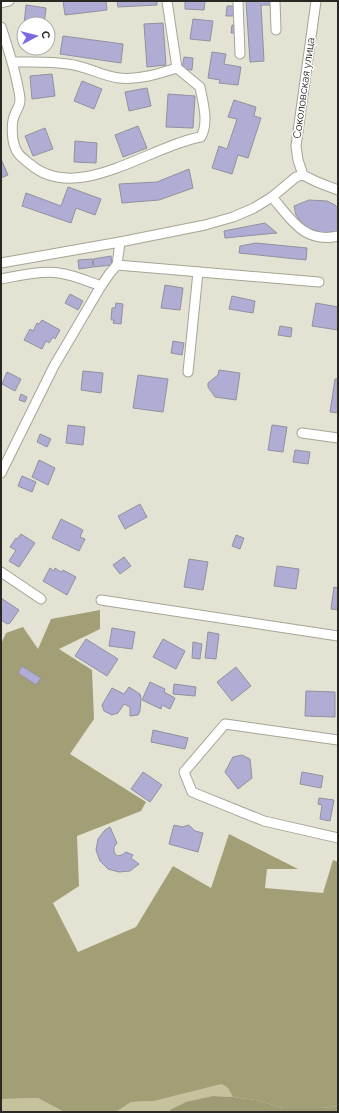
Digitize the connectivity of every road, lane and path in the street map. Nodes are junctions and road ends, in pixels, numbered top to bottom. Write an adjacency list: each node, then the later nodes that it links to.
1 (9, 1): 6 (street)
2 (167, 1): 11 (street)
3 (238, 1): 9 (street)
4 (275, 1): 8 (street)
5 (316, 1): 12 (street, Соколовская улица)
6 (1, 3)
7 (1, 27): 10 (street)
8 (276, 30)
9 (240, 54)
10 (13, 62): 11 (street); 11 (street)
11 (177, 68)
12 (303, 175): 13 (street); 14 (street)
13 (338, 190)
14 (272, 197): 15 (street); 16 (street)
15 (338, 236)
16 (120, 242): 17 (street); 18 (street)
17 (1, 263)
18 (118, 265): 19 (street); 22 (street)
19 (198, 272): 21 (street); 23 (street)
20 (1, 279): 22 (street)
21 (319, 282)
22 (101, 286): 26 (street)
23 (188, 372)
24 (302, 434): 25 (street)
25 (338, 438)
26 (1, 473)
27 (1, 572): 28 (street)
28 (41, 599)
29 (101, 600): 30 (street)
30 (338, 636)
31 (338, 740): 32 (street)
32 (338, 838)

